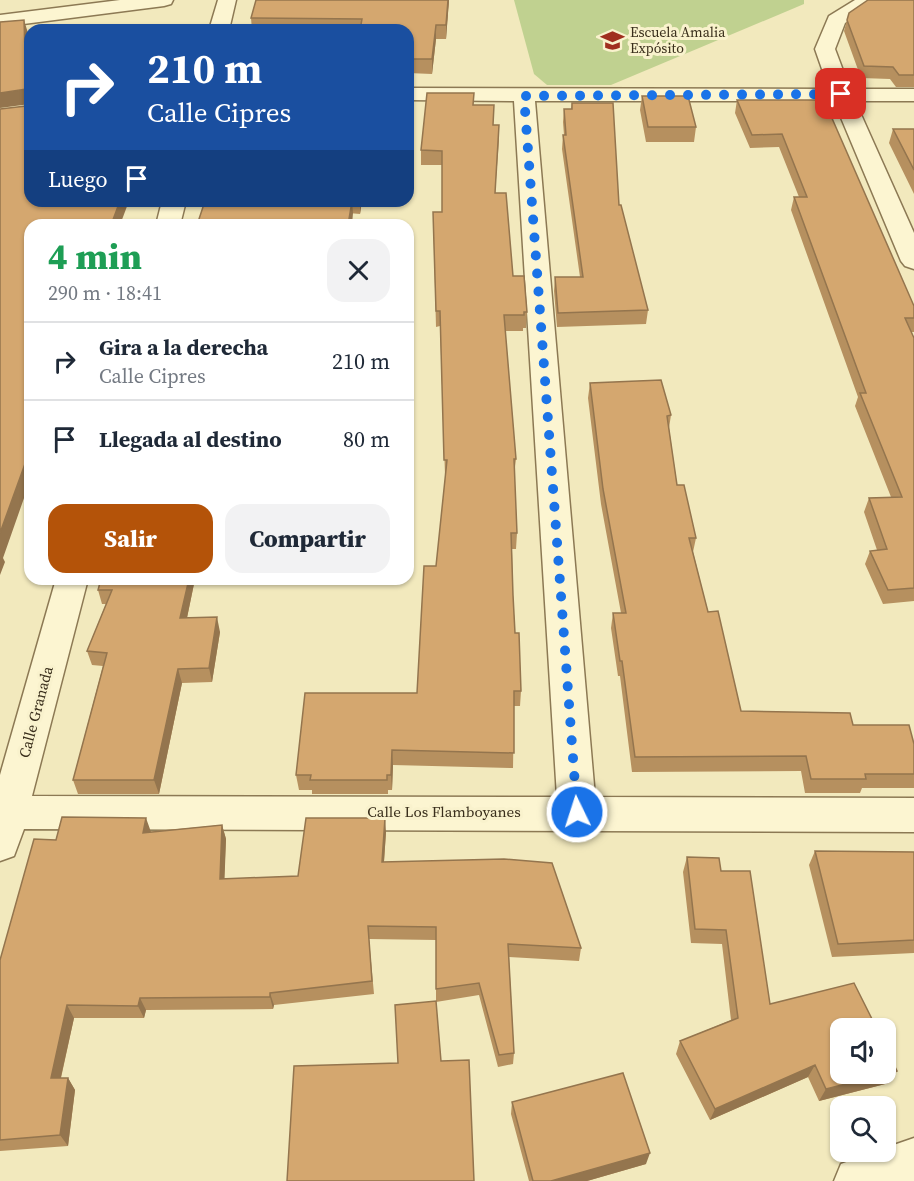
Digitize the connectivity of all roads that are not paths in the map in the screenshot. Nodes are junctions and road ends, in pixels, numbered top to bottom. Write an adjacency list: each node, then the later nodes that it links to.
1 (164, 0): 4 (street)
2 (227, 0): 5 (street)
3 (868, 0): 7 (street)
4 (0, 21)
5 (221, 24)
6 (414, 94): 8 (street)
7 (841, 94): 8 (street); 9 (street); 10 (street)
8 (524, 96): 12 (street)
9 (914, 96)
10 (914, 261)
11 (70, 585): 14 (street, Calle Granada)
12 (577, 812): 13 (street, Calle Los Flamboyanes); 14 (street, Calle Los Flamboyanes)
13 (914, 815)
14 (5, 828)
15 (914, 1161): 16 (street)
16 (858, 1181)

